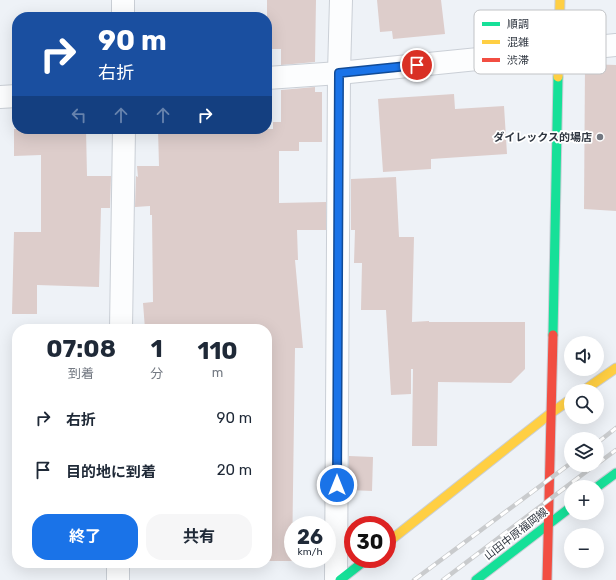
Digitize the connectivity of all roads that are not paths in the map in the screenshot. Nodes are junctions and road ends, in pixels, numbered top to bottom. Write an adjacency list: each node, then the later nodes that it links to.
1 (123, 0): 5 (street)
2 (340, 0): 9 (street)
3 (560, 0): 4 (street)
4 (560, 10)
5 (123, 12)
6 (616, 45): 7 (street)
7 (606, 46)
8 (474, 59): 9 (street)
9 (339, 73): 11 (street); 28 (street)
10 (558, 74): 19 (street)
11 (272, 78)
12 (12, 97): 13 (street)
13 (0, 98)
14 (124, 134): 15 (street)
15 (121, 324)
16 (616, 368): 17 (street)
17 (593, 384)
18 (564, 404): 19 (street)
19 (551, 413): 23 (street); 24 (street)
20 (616, 473): 21 (street)
21 (604, 482)
22 (564, 512): 23 (street, 山田中原福岡線)
23 (548, 524): 30 (street, 山田中原福岡線); 31 (street)
24 (396, 536)
25 (118, 568): 27 (street)
26 (355, 568): 29 (street)
27 (118, 580)
28 (336, 580)
29 (340, 580)
30 (476, 580)
31 (547, 580)

